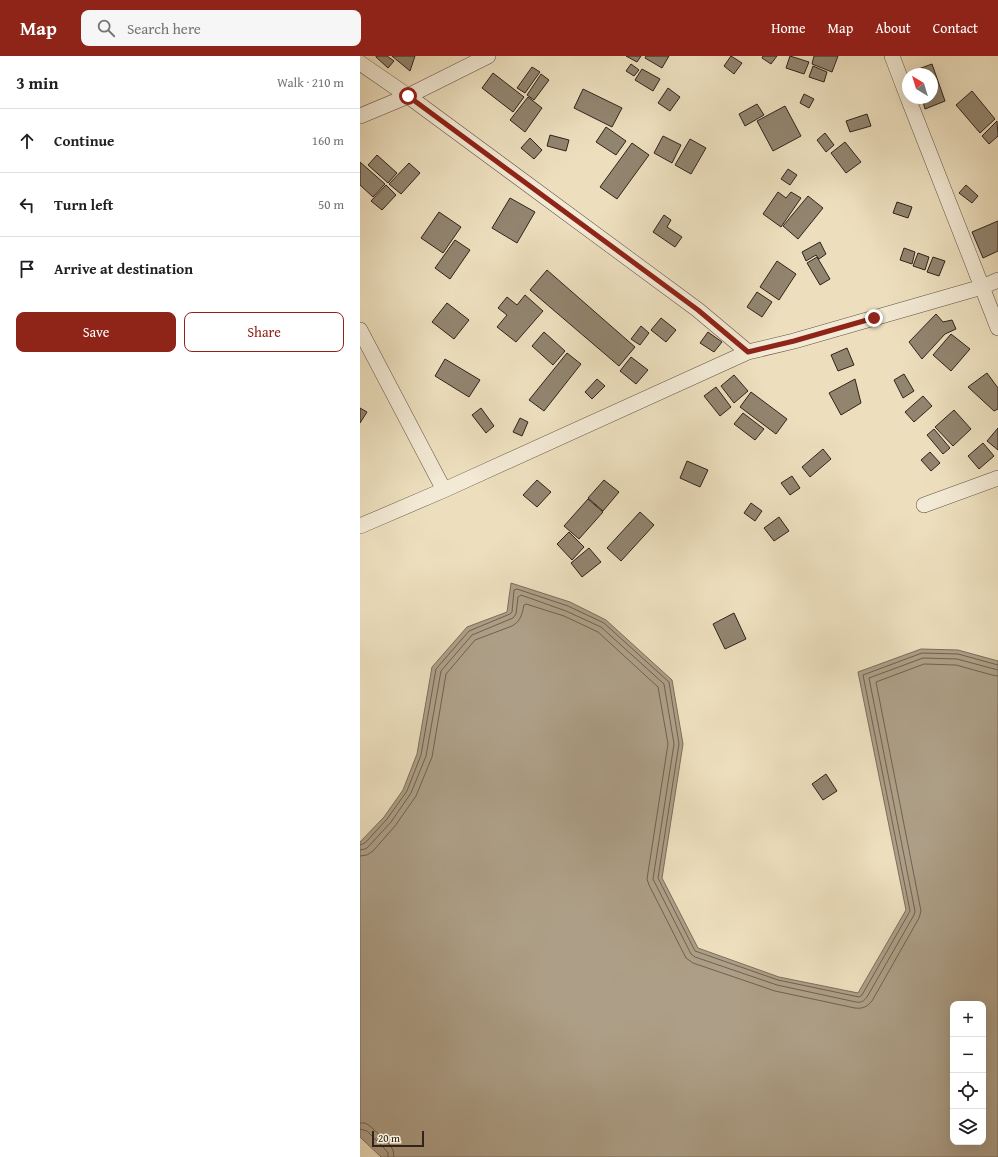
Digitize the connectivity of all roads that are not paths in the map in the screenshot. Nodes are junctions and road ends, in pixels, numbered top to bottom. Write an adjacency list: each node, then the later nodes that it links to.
1 (488, 56): 5 (street)
2 (892, 56): 4 (street)
3 (360, 63): 5 (street)
4 (902, 82)
5 (408, 96): 7 (street); 12 (street)
6 (910, 104): 9 (street)
7 (360, 116)
8 (998, 280): 9 (street)
9 (982, 287): 10 (street); 12 (street)
10 (998, 328)
11 (360, 330): 14 (street)
12 (748, 352): 14 (street)
13 (998, 478): 15 (street)
14 (444, 490): 16 (street)
15 (924, 505)
16 (361, 525)

